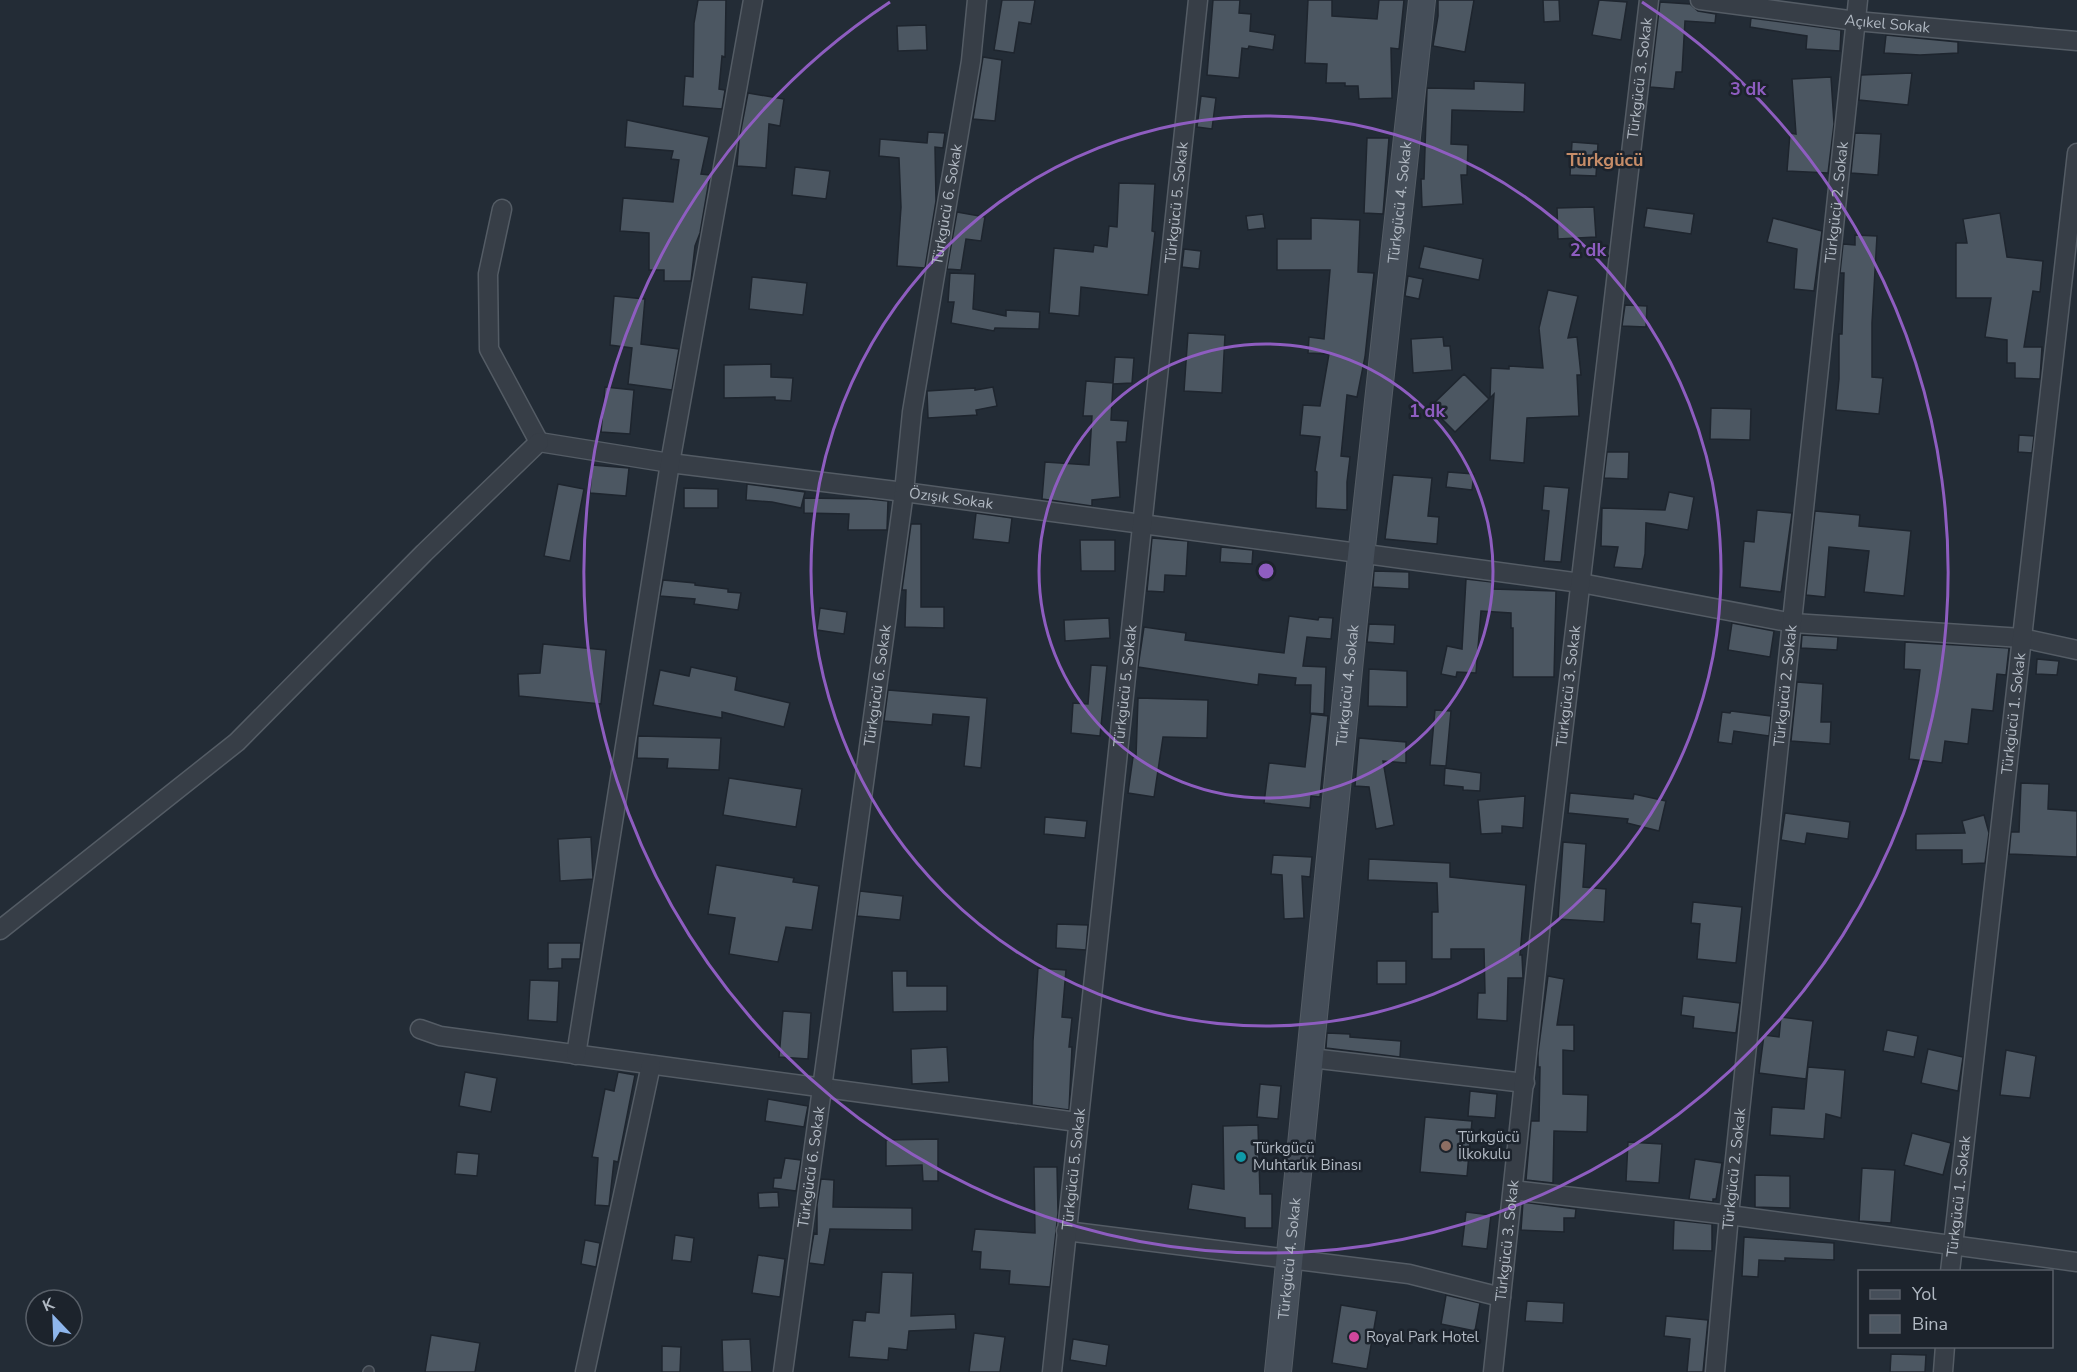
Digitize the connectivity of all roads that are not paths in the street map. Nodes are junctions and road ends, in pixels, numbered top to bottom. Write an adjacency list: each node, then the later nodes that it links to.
1 (753, 0): 13 (street)
2 (977, 0): 14 (street, Türkgücü 6. Sokak)
3 (1197, 0): 15 (street, Türkgücü 5. Sokak)
4 (1422, 0): 16 (main road, Türkgücü 4. Sokak)
5 (1648, 0): 17 (street, Türkgücü 3. Sokak)
6 (1700, 0): 8 (street, Açıkel Sokak)
7 (1858, 0): 8 (street, Türkgücü 2. Sokak)
8 (1856, 21): 9 (street, Açıkel Sokak); 18 (street, Türkgücü 2. Sokak)
9 (2077, 41)
10 (2077, 153): 19 (street, Türkgücü 1. Sokak)
11 (502, 209): 12 (street)
12 (539, 442): 13 (street, Özışık Sokak); 21 (street)
13 (670, 463): 14 (street, Özışık Sokak); 23 (street)
14 (904, 492): 15 (street, Özışık Sokak); 27 (street, Türkgücü 6. Sokak)
15 (1141, 524): 16 (street, Özışık Sokak); 28 (street, Türkgücü 5. Sokak)
16 (1362, 554): 17 (street, Özışık Sokak); 24 (main road, Türkgücü 4. Sokak)
17 (1581, 583): 18 (street, Özışık Sokak); 26 (street, Türkgücü 3. Sokak)
18 (1793, 623): 19 (street, Özışık Sokak); 30 (street, Türkgücü 2. Sokak)
19 (2022, 638): 20 (street, Özışık Sokak); 32 (street, Türkgücü 1. Sokak)
20 (2077, 650)
21 (0, 930)
22 (420, 1029): 23 (street)
23 (576, 1055): 25 (street)
24 (1311, 1058): 26 (street); 33 (main road, Türkgücü 4. Sokak)
25 (651, 1065): 27 (street); 38 (street)
26 (1525, 1083): 29 (street, Türkgücü 3. Sokak)
27 (823, 1088): 28 (street); 39 (street, Türkgücü 6. Sokak)
28 (1077, 1122): 31 (street, Türkgücü 5. Sokak)
29 (1513, 1190): 30 (street); 36 (street, Türkgücü 3. Sokak)
30 (1729, 1215): 32 (street); 43 (street, Türkgücü 2. Sokak)
31 (1066, 1230): 33 (street); 40 (street, Türkgücü 5. Sokak)
32 (1952, 1244): 34 (street); 35 (street, Türkgücü 1. Sokak)
33 (1291, 1258): 36 (street); 41 (main road, Türkgücü 4. Sokak)
34 (2077, 1262)
35 (1950, 1270)
36 (1501, 1296): 42 (street, Türkgücü 3. Sokak)
37 (1945, 1348): 44 (street)
38 (585, 1372)
39 (783, 1372)
40 (1052, 1372)
41 (1278, 1372)
42 (1493, 1372)
43 (1715, 1372)
44 (1943, 1372)

